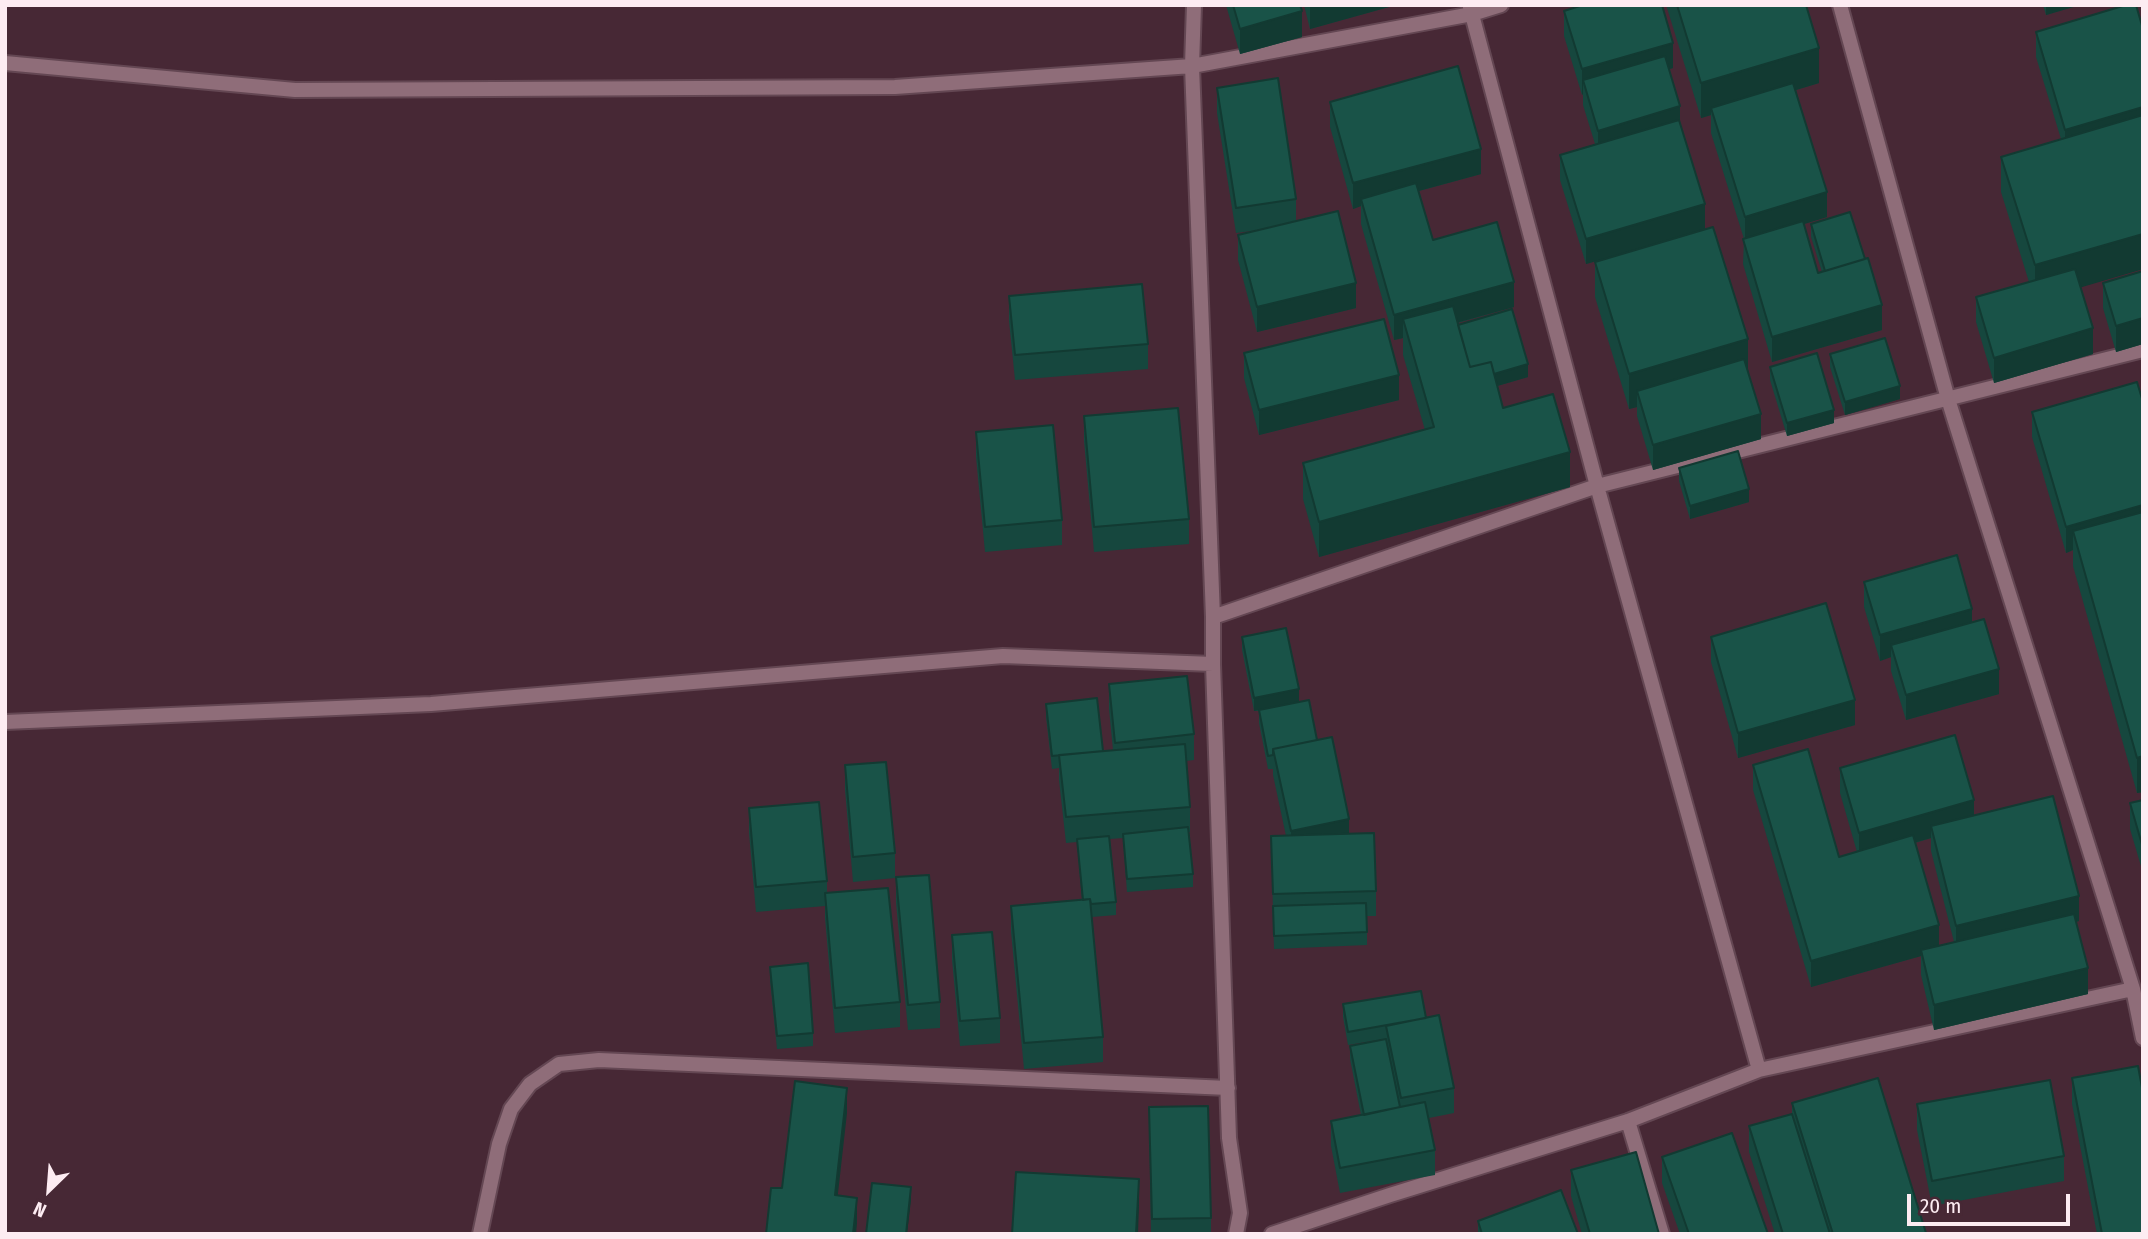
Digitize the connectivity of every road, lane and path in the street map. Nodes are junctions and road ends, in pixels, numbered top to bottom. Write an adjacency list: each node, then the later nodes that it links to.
1 (1194, 5): 6 (street)
2 (1501, 5): 4 (street)
3 (1840, 5): 8 (street)
4 (1471, 9): 6 (street); 9 (street)
5 (5, 63): 6 (street)
6 (1192, 66): 10 (street)
7 (2143, 350): 8 (street)
8 (1948, 398): 9 (street); 13 (street)
9 (1597, 486): 10 (street); 15 (street)
10 (1213, 617): 11 (street)
11 (1213, 664): 12 (street); 16 (street)
12 (5, 722)
13 (2133, 989): 14 (street); 15 (street)
14 (2143, 1038)
15 (1759, 1070): 17 (street)
16 (1227, 1088): 18 (street); 19 (street)
17 (1628, 1121): 20 (street); 21 (street)
18 (480, 1234)
19 (1236, 1234)
20 (1272, 1234)
21 (1662, 1234)

